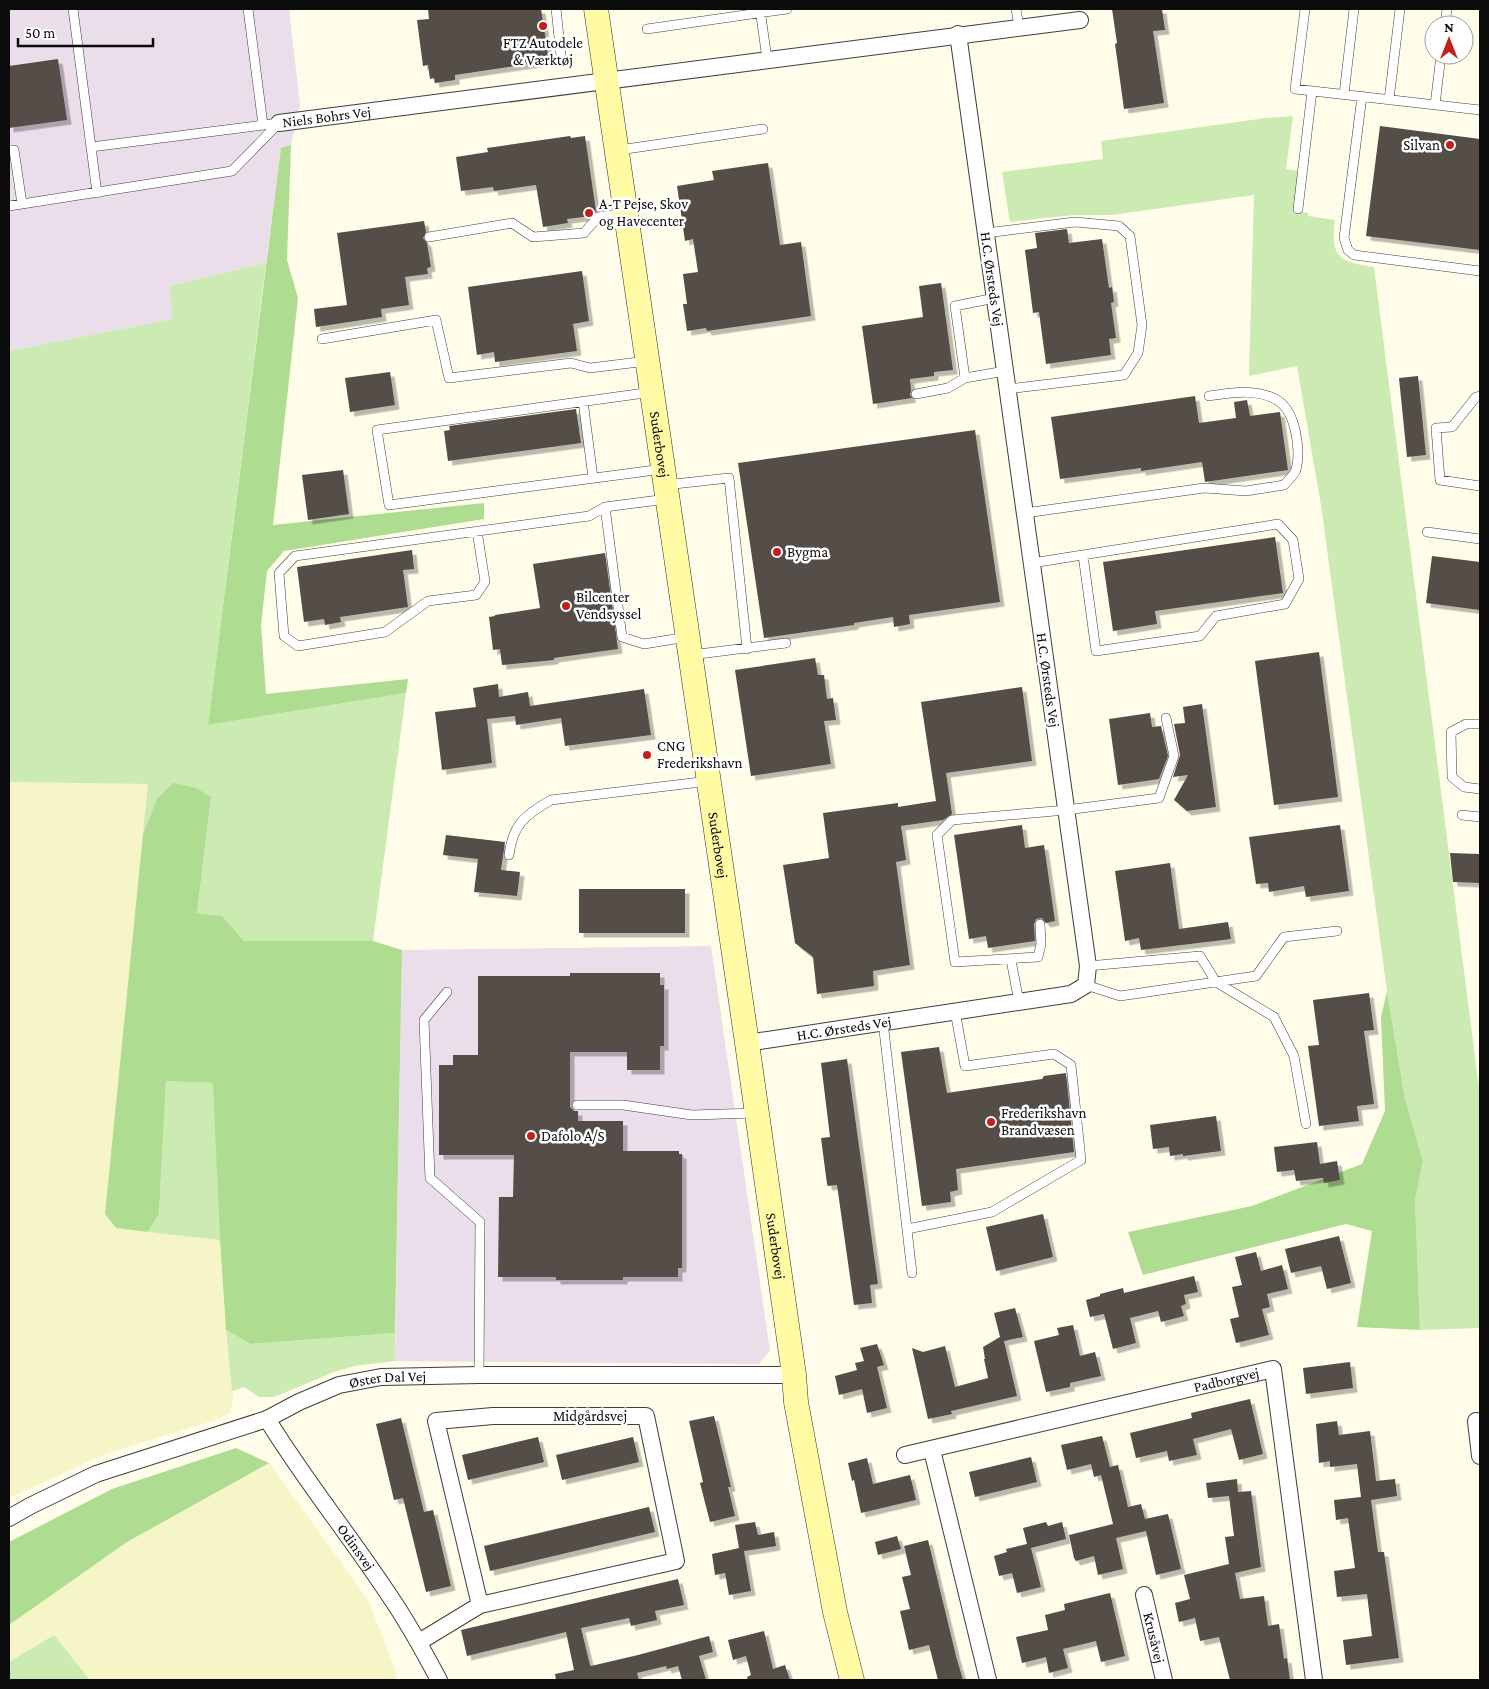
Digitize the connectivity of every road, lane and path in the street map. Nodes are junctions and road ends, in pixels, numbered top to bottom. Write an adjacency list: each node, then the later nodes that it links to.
1 (73, 9): 27 (lane)
2 (248, 9): 25 (lane)
3 (556, 9): 15 (lane)
4 (596, 9): 18 (street, Suderbovej)
5 (787, 9): 10 (lane)
6 (1016, 9): 12 (lane)
7 (1305, 9): 19 (lane)
8 (1354, 9): 20 (lane)
9 (1400, 9): 22 (lane)
10 (760, 11): 13 (lane); 16 (lane)
11 (1080, 20): 12 (street)
12 (1018, 27): 14 (street)
13 (647, 30)
14 (958, 34): 16 (street); 35 (street, H.C. Ørsteds Vej)
15 (562, 56)
16 (767, 59): 18 (street)
17 (1440, 65): 23 (lane)
18 (606, 80): 25 (street, Niels Bohrs Vej); 29 (street, Suderbovej)
19 (1312, 91): 20 (lane); 33 (lane)
20 (1344, 94): 21 (lane)
21 (1362, 96): 22 (lane); 37 (lane)
22 (1390, 100): 23 (lane)
23 (1436, 105): 24 (lane)
24 (1480, 110)
25 (271, 124): 27 (lane); 30 (lane, Niels Bohrs Vej)
26 (763, 129): 29 (lane)
27 (91, 147): 30 (lane)
28 (9, 150): 31 (lane)
29 (616, 151): 34 (street, Suderbovej)
30 (97, 193): 31 (lane, Niels Bohrs Vej)
31 (22, 204): 32 (lane, Niels Bohrs Vej)
32 (9, 206)
33 (1298, 208)
34 (625, 213): 36 (lane); 40 (street, Suderbovej)
35 (986, 232): 38 (street, H.C. Ørsteds Vej); 43 (lane)
36 (429, 237)
37 (1480, 271)
38 (995, 298): 41 (street, H.C. Ørsteds Vej); 42 (lane)
39 (322, 340): 40 (lane)
40 (647, 360): 44 (street, Suderbovej)
41 (1005, 371): 42 (lane); 43 (street, H.C. Ørsteds Vej)
42 (965, 378): 45 (lane)
43 (1007, 389): 53 (street, H.C. Ørsteds Vej)
44 (652, 392): 48 (lane); 50 (street, Suderbovej)
45 (916, 394)
46 (1209, 396): 53 (lane)
47 (1480, 396): 51 (lane)
48 (583, 401): 49 (lane); 49 (lane)
49 (593, 478): 50 (lane)
50 (665, 484): 52 (lane); 60 (street, Suderbovej); 61 (lane)
51 (1480, 486)
52 (605, 507): 54 (lane); 60 (lane)
53 (1025, 513): 58 (street, H.C. Ørsteds Vej)
54 (477, 531): 54 (lane)
55 (1427, 532): 56 (lane)
56 (1480, 539)
57 (1083, 554): 57 (lane); 58 (lane)
58 (1032, 563): 66 (street, H.C. Ørsteds Vej)
59 (786, 643): 61 (lane)
60 (689, 646): 61 (lane); 64 (street, Suderbovej)
61 (747, 649)
62 (1166, 718): 66 (lane)
63 (1480, 724): 65 (lane)
64 (709, 781): 69 (lane); 80 (street, Suderbovej)
65 (1480, 789)
66 (1066, 810): 72 (lane); 73 (street, H.C. Ørsteds Vej)
67 (1462, 815): 68 (lane)
68 (1480, 817)
69 (509, 855)
70 (1040, 924): 72 (lane)
71 (1338, 931): 74 (lane)
72 (1011, 960): 77 (lane)
73 (1088, 966): 74 (lane); 75 (street, H.C. Ørsteds Vej)
74 (1216, 982): 75 (lane); 83 (lane)
75 (1086, 985): 77 (street, H.C. Ørsteds Vej)
76 (448, 992): 86 (lane)
77 (1019, 1002): 78 (street, H.C. Ørsteds Vej)
78 (955, 1011): 79 (street, H.C. Ørsteds Vej); 84 (lane)
79 (882, 1022): 80 (street, H.C. Ørsteds Vej); 84 (lane)
80 (747, 1043): 82 (street, Suderbovej)
81 (577, 1105): 82 (lane)
82 (757, 1113): 87 (street, Suderbovej)
83 (1306, 1124)
84 (907, 1229): 85 (lane)
85 (912, 1273)
86 (479, 1375): 87 (street, Øster Dal Vej); 88 (street, Øster Dal Vej)
87 (794, 1376): 98 (street, Suderbovej)
88 (267, 1419): 93 (street, Øster Dal Vej); 96 (street, Odinsvej)
89 (1476, 1421): 92 (street)
90 (932, 1450): 91 (street, Padborgvej); 99 (street); 101 (street, Padborgvej)
91 (904, 1455)
92 (1480, 1456)
93 (9, 1518)
94 (1144, 1595): 100 (street, Krusåvej)
95 (480, 1605): 95 (street, Midgårdsvej); 96 (street, Midgårdsvej)
96 (419, 1642): 97 (street, Odinsvej)
97 (439, 1680)
98 (852, 1680)
99 (988, 1680)
100 (1164, 1680)
101 (1314, 1680)

